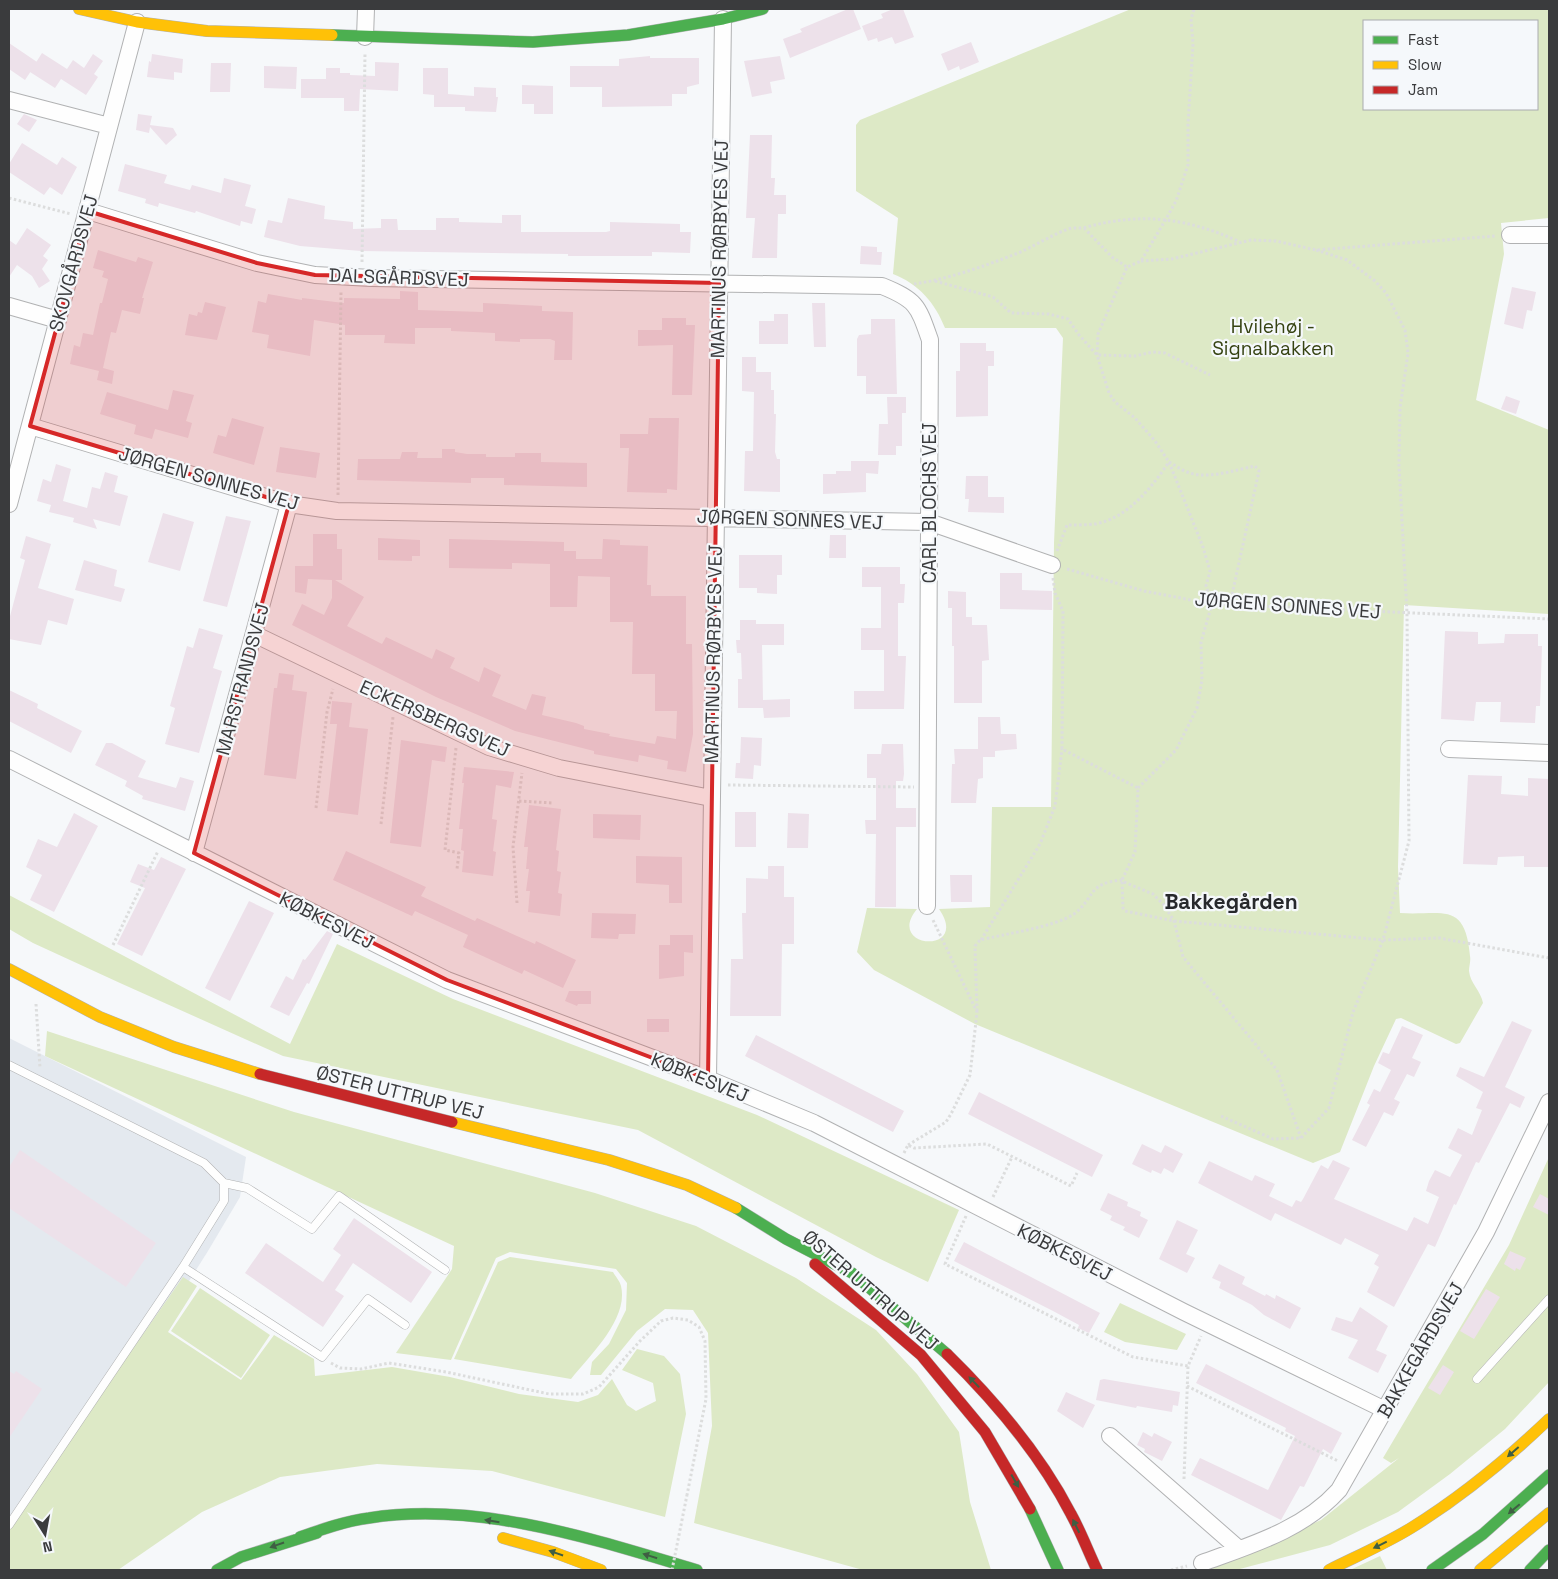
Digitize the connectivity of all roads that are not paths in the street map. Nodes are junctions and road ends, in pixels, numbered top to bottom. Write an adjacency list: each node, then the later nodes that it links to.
1 (79, 9): 5 (main road)
2 (366, 9): 6 (street)
3 (763, 9): 4 (main road)
4 (723, 19): 6 (main road); 12 (street, MARTINUS RØRBYES VEJ)
5 (137, 22): 6 (main road); 8 (street, SKOVGÅRDSVEJ)
6 (365, 37)
7 (9, 100): 8 (street)
8 (108, 126): 9 (street, SKOVGÅRDSVEJ)
9 (88, 211): 12 (street, DALSGÅRDSVEJ); 14 (street, SKOVGÅRDSVEJ)
10 (1510, 235): 11 (street)
11 (1549, 235)
12 (718, 283): 18 (street, MARTINUS RØRBYES VEJ); 19 (street, CARL BLOCHS VEJ)
13 (9, 306): 14 (street)
14 (58, 320): 15 (street, SKOVGÅRDSVEJ)
15 (30, 426): 16 (street, SKOVGÅRDSVEJ); 17 (street, JØRGEN SONNES VEJ)
16 (9, 504)
17 (289, 504): 18 (street, JØRGEN SONNES VEJ); 21 (street, MARSTRANDSVEJ)
18 (715, 516): 19 (street, JØRGEN SONNES VEJ); 25 (street, MARTINUS RØRBYES VEJ)
19 (929, 522): 20 (street, JØRGEN SONNES VEJ); 27 (street, CARL BLOCHS VEJ)
20 (1052, 565)
21 (254, 634): 25 (street, ECKERSBERGSVEJ); 26 (street, MARSTRANDSVEJ)
22 (1449, 750): 23 (street)
23 (1549, 753)
24 (9, 759): 26 (street, KØBKESVEJ)
25 (711, 792): 30 (street, MARTINUS RØRBYES VEJ)
26 (194, 853): 30 (street, KØBKESVEJ)
27 (927, 906)
28 (9, 969): 33 (main road, ØSTER UTTRUP VEJ)
29 (9, 1065): 32 (lane)
30 (708, 1079): 39 (street, KØBKESVEJ)
31 (1549, 1102): 39 (street, BAKKEGÅRDSVEJ)
32 (224, 1183): 34 (lane); 35 (lane)
33 (786, 1239): 54 (main road, ØSTER UTTRUP VEJ, one-way to 54); 55 (main road, ØSTER UTTRUP VEJ, one-way to 33)
34 (183, 1267): 37 (lane); 44 (lane)
35 (445, 1270)
36 (1549, 1299): 38 (lane)
37 (405, 1325)
38 (1477, 1379)
39 (1385, 1410): 48 (street, BAKKEGÅRDSVEJ)
40 (1549, 1419): 56 (main road, one-way to 56)
41 (1110, 1436): 48 (street)
42 (1549, 1475): 57 (main road, one-way to 57)
43 (1549, 1513): 58 (main road)
44 (9, 1525)
45 (442, 1526): 47 (main road)
46 (493, 1536): 52 (main road, one-way to 46)
47 (300, 1537): 51 (main road, one-way to 51); 53 (main road, one-way to 47)
48 (1238, 1549): 50 (street, BAKKEGÅRDSVEJ)
49 (1549, 1550): 59 (main road)
50 (1202, 1563)
51 (217, 1570)
52 (601, 1570)
53 (697, 1570)
54 (1058, 1570)
55 (1098, 1570)
56 (1329, 1570)
57 (1432, 1570)
58 (1480, 1570)
59 (1530, 1570)

